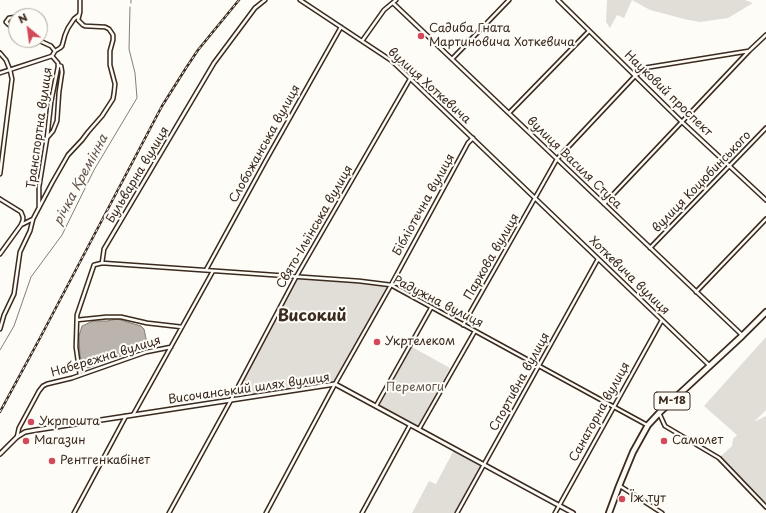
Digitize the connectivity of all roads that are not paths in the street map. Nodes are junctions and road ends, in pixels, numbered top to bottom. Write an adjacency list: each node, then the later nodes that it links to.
1 (80, 0): 7 (street)
2 (265, 0): 42 (street, Бульварна вулиця)
3 (300, 0): 8 (street, вулиця Хоткевича)
4 (509, 0): 17 (street)
5 (558, 0): 9 (street, Науковий проспект)
6 (394, 1): 11 (street); 17 (street, вулиця Василя Стуса)
7 (79, 15): 13 (street, Транспортна вулиця); 35 (street)
8 (341, 27): 11 (street, вулиця Хоткевича); 43 (street, Слобожанська вулиця)
9 (589, 31): 21 (street, Науковий проспект); 23 (street)
10 (766, 35): 14 (street)
11 (362, 42): 22 (street, вулиця Хоткевича)
12 (48, 45): 13 (street)
13 (55, 51): 16 (street, Транспортна вулиця)
14 (749, 51): 21 (street, Паркова вулиця); 24 (street)
15 (0, 53): 19 (street)
16 (52, 56): 18 (street, Транспортна вулиця); 19 (street)
17 (452, 59): 23 (street, вулиця Василя Стуса)
18 (58, 65): 26 (street, Транспортна вулиця); 26 (street)
19 (10, 70): 20 (street); 30 (street)
20 (0, 73)
21 (635, 76): 24 (street, Науковий проспект); 28 (street, Паркова вулиця)
22 (410, 79): 27 (street, вулиця Хоткевича); 45 (street, Свято-Ільїнська вулиця)
23 (509, 113): 28 (street, вулиця Василя Стуса)
24 (682, 122): 29 (street, Науковий проспект); 34 (street)
25 (766, 128): 29 (street, вулиця Коцюбинського)
26 (47, 138): 35 (street, Транспортна вулиця)
27 (473, 138): 32 (street, вулиця Хоткевича); 46 (street, Бібліотечна вулиця)
28 (556, 159): 32 (street, Паркова вулиця); 34 (street, вулиця Василя Стуса)
29 (730, 167): 33 (street, Науковий проспект); 39 (street, вулиця Коцюбинського)
30 (0, 174)
31 (0, 198): 38 (street)
32 (536, 198): 41 (street, Хоткевича вулиця); 52 (street, Паркова вулиця)
33 (766, 200)
34 (604, 204): 39 (street, вулиця Василя Стуса)
35 (39, 209): 37 (street)
36 (766, 219): 47 (street)
37 (33, 220): 38 (street); 54 (street)
38 (21, 225): 40 (street)
39 (650, 248): 47 (street, вулиця Василя Стуса)
40 (0, 254)
41 (598, 259): 51 (street, Хоткевича вулиця); 58 (street, Спортивна вулиця)
42 (102, 263): 43 (street, Радужна вулиця); 50 (street, Бульварна вулиця)
43 (206, 270): 44 (street, Радужна вулиця)
44 (213, 271): 45 (street, Радужна вулиця); 53 (street)
45 (296, 277): 46 (street, Радужна вулиця); 62 (street, Свято-Ільїнська вулиця)
46 (390, 285): 48 (street, Радужна вулиця); 61 (street, Бібліотечна вулиця)
47 (696, 292): 56 (street, вулиця Василя Стуса)
48 (431, 308): 52 (street, Радужна вулиця); 63 (street)
49 (766, 312): 56 (highway, М-18)
50 (77, 320): 53 (street); 60 (street, Бульварна вулиця)
51 (662, 320): 59 (street, Хоткевича вулиця); 64 (street, Санаторна вулиця)
52 (463, 325): 55 (street, Радужна вулиця)
53 (182, 327): 57 (street)
54 (0, 329)
55 (475, 331): 58 (street, Радужна вулиця); 70 (street)
56 (742, 336): 59 (highway, М-18)
57 (171, 347): 60 (street, Набережна вулиця); 66 (street)
58 (539, 366): 64 (street, Радужна вулиця); 73 (street, Спортивна вулиця)
59 (710, 366): 65 (highway, М-18)
60 (80, 375): 71 (street, Набережна вулиця)
61 (335, 384): 62 (street, Височанський шлях вулиця); 63 (street, Височанський шлях вулиця); 79 (street, Бібліотечна вулиця)
62 (231, 400): 66 (street, Височанський шлях вулиця); 78 (street, Свято-Ільїнська вулиця)
63 (376, 406): 68 (street, Височанський шлях вулиця)
64 (613, 406): 69 (street, Радужна вулиця); 75 (street, Санаторна вулиця)
65 (659, 413): 69 (highway, М-18); 76 (street)
66 (133, 415): 67 (street, Височанський шлях вулиця)
67 (126, 416): 71 (street, Височанський шлях вулиця); 77 (street)
68 (410, 424): 70 (street, Височанський шлях вулиця); 80 (street)
69 (648, 425): 74 (highway, М-18)
70 (419, 429): 73 (street, Височанський шлях вулиця)
71 (17, 437): 72 (street)
72 (0, 454)
73 (484, 465): 75 (street, Височанський шлях вулиця); 81 (street, Спортивна вулиця)
74 (619, 486): 84 (highway, М-18); 85 (street)
75 (559, 505): 82 (street, Санаторна вулиця); 83 (street, Височанський шлях вулиця)
76 (766, 508)
77 (74, 513)
78 (169, 513)
79 (266, 513)
80 (362, 513)
81 (457, 513)
82 (555, 513)
83 (574, 513)
84 (609, 513)
85 (662, 513)

